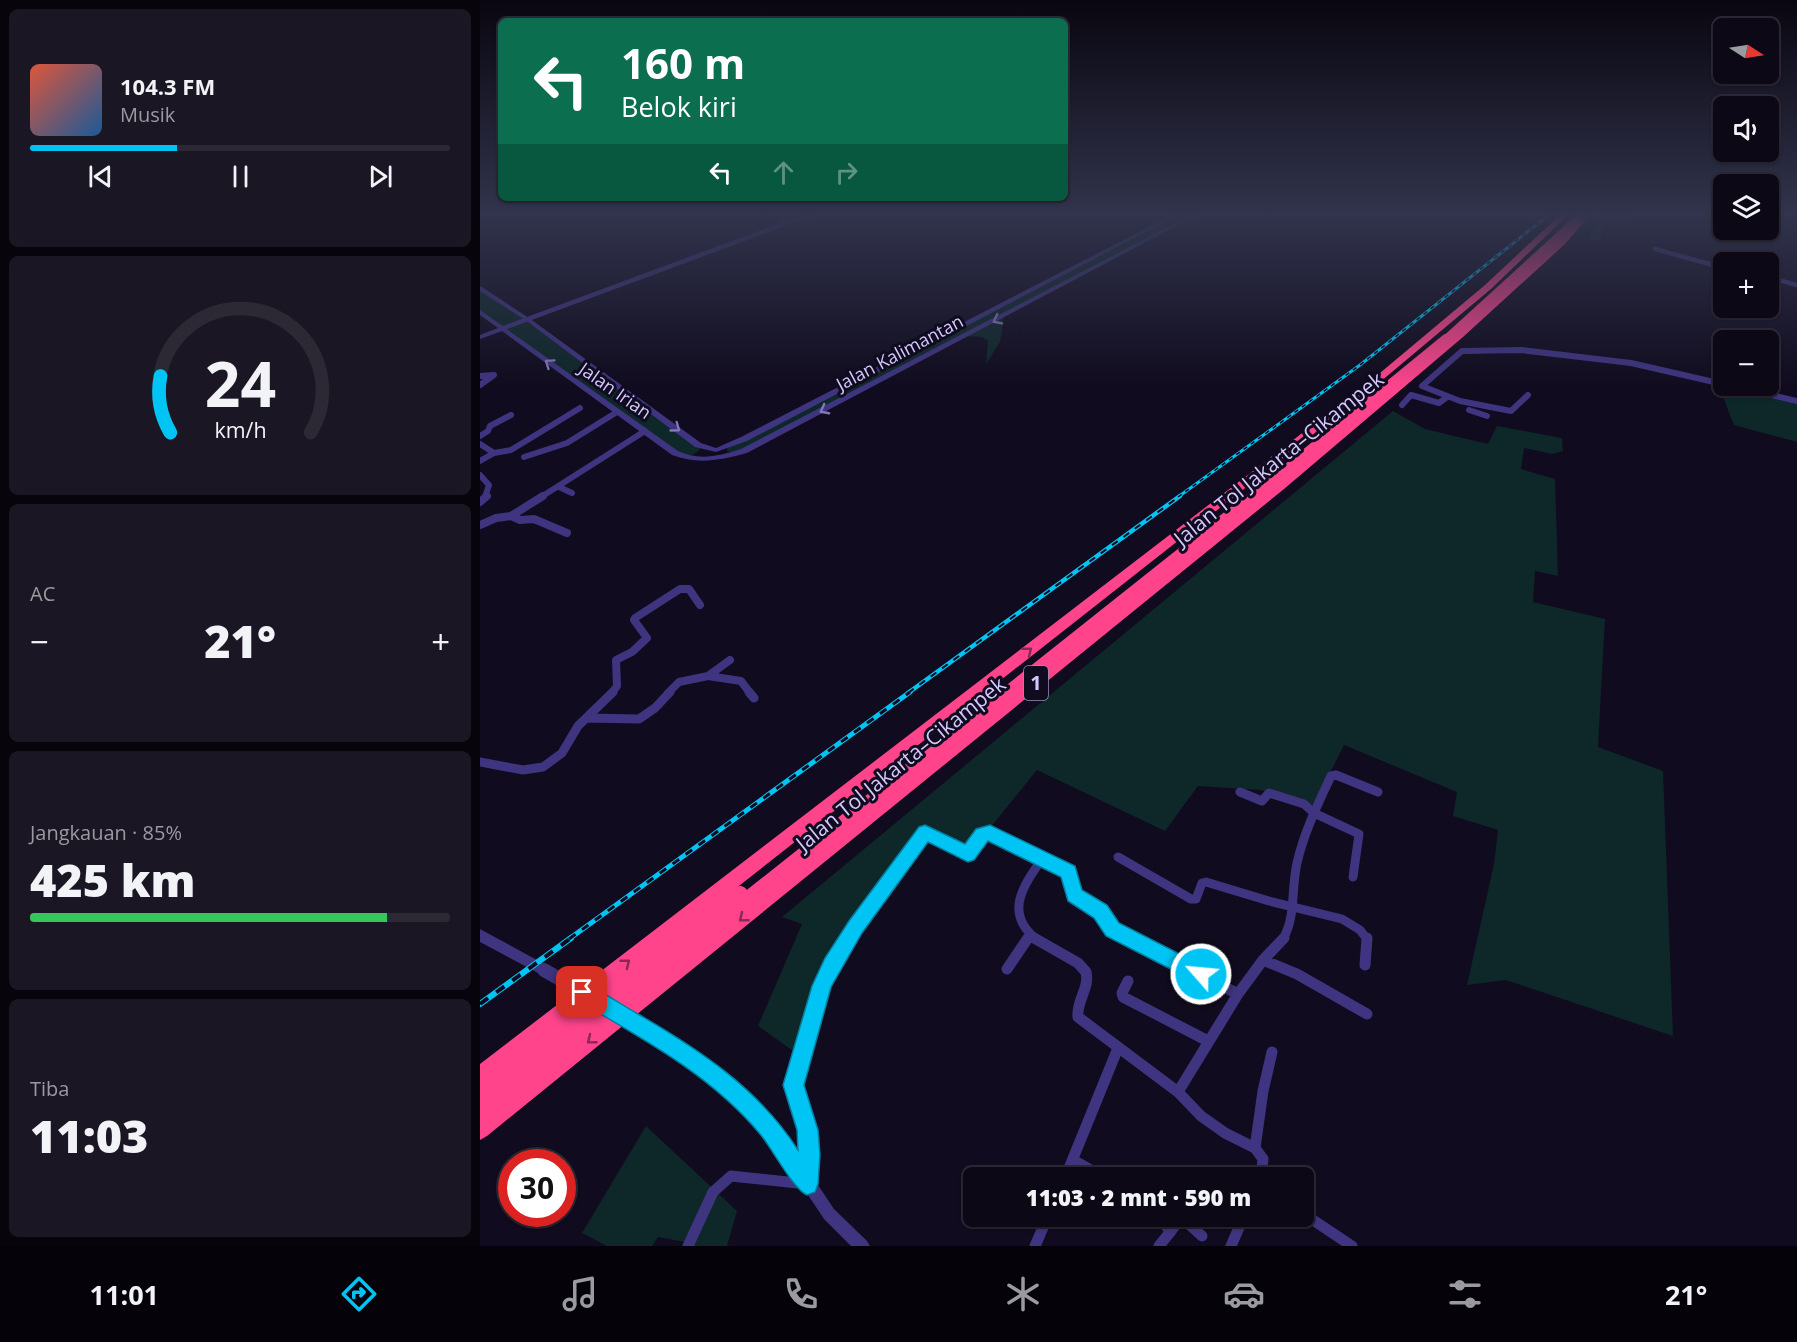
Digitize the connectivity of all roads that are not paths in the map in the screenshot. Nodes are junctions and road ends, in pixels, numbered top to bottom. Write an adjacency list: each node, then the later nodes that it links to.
1 (654, 272): 12 (street)
2 (1065, 272): 29 (street, Jalan Kalimantan)
3 (1086, 272): 31 (street, Jalan Kalimantan, one-way to 31)
4 (1504, 272): 67 (highway, Jalan Tol Jakarta–Cikampek / 1, one-way to 4)
5 (1517, 272): 69 (highway, 1, bridge)
6 (1521, 272): 70 (highway, 1, bridge)
7 (1525, 272): 71 (highway, Jalan Tol Jakarta–Cikampek / 1, one-way to 71)
8 (1779, 280): 9 (street)
9 (1797, 285)
10 (480, 288): 12 (street, Jalan Irian)
11 (480, 312): 13 (street, Jalan Irian)
12 (527, 319): 13 (street); 30 (street, Jalan Irian, one-way to 30)
13 (501, 329): 14 (street); 23 (street, Jalan Irian, one-way to 13)
14 (480, 337)
15 (480, 376): 16 (street)
16 (480, 385)
17 (1528, 395): 20 (street)
18 (1447, 397): 19 (street); 20 (street); 21 (street)
19 (1797, 401)
20 (1466, 403): 25 (street)
21 (1402, 405)
22 (580, 408): 32 (street)
23 (617, 412): 26 (street, Jalan Irian); 34 (street)
24 (511, 415): 27 (street)
25 (1487, 416)
26 (645, 431): 33 (street, Jalan Irian); 37 (street)
27 (480, 436)
28 (480, 444): 32 (street)
29 (732, 444): 30 (street); 31 (street)
30 (699, 445): 33 (street)
31 (744, 451): 33 (street, Jalan Irian)
32 (494, 453): 35 (street)
33 (682, 456)
34 (524, 457)
35 (480, 461)
36 (480, 475): 39 (street)
37 (559, 487): 38 (street); 40 (street)
38 (572, 493)
39 (480, 502)
40 (511, 516): 41 (street); 42 (street)
41 (480, 525)
42 (567, 533)
43 (700, 605): 47 (street)
44 (730, 660): 45 (street)
45 (708, 676): 46 (street); 47 (street)
46 (754, 698)
47 (588, 718): 48 (street)
48 (480, 762)
49 (1240, 792): 51 (street)
50 (1378, 792): 51 (street)
51 (1314, 813): 54 (street); 55 (street)
52 (1118, 856): 55 (street)
53 (1042, 859): 56 (street); 62 (street); 77 (street)
54 (1353, 877)
55 (1293, 908): 58 (street); 59 (street)
56 (1030, 934): 60 (street); 65 (street)
57 (480, 935): 77 (street, bridge)
58 (1263, 960): 62 (street); 63 (street)
59 (1365, 965)
60 (1007, 969)
61 (1128, 981): 64 (street)
62 (1238, 994): 64 (street)
63 (1366, 1014)
64 (1208, 1041): 68 (street)
65 (1118, 1048): 68 (street); 73 (street)
66 (1272, 1052): 72 (street)
67 (480, 1077)
68 (1178, 1092): 72 (street)
69 (480, 1099)
70 (480, 1113)
71 (480, 1130)
72 (1256, 1148): 76 (street)
73 (1072, 1160): 74 (street); 75 (street)
74 (1069, 1167)
75 (1085, 1167)
76 (1262, 1167)
77 (807, 1184): 84 (street); 85 (street)
78 (1314, 1221): 89 (street)
79 (1043, 1227): 86 (street)
80 (1167, 1227): 82 (street)
81 (1239, 1227): 88 (street)
82 (1171, 1231): 83 (street); 87 (street)
83 (1202, 1236)
84 (688, 1246)
85 (862, 1246)
86 (1035, 1246)
87 (1159, 1246)
88 (1231, 1246)
89 (1352, 1246)

